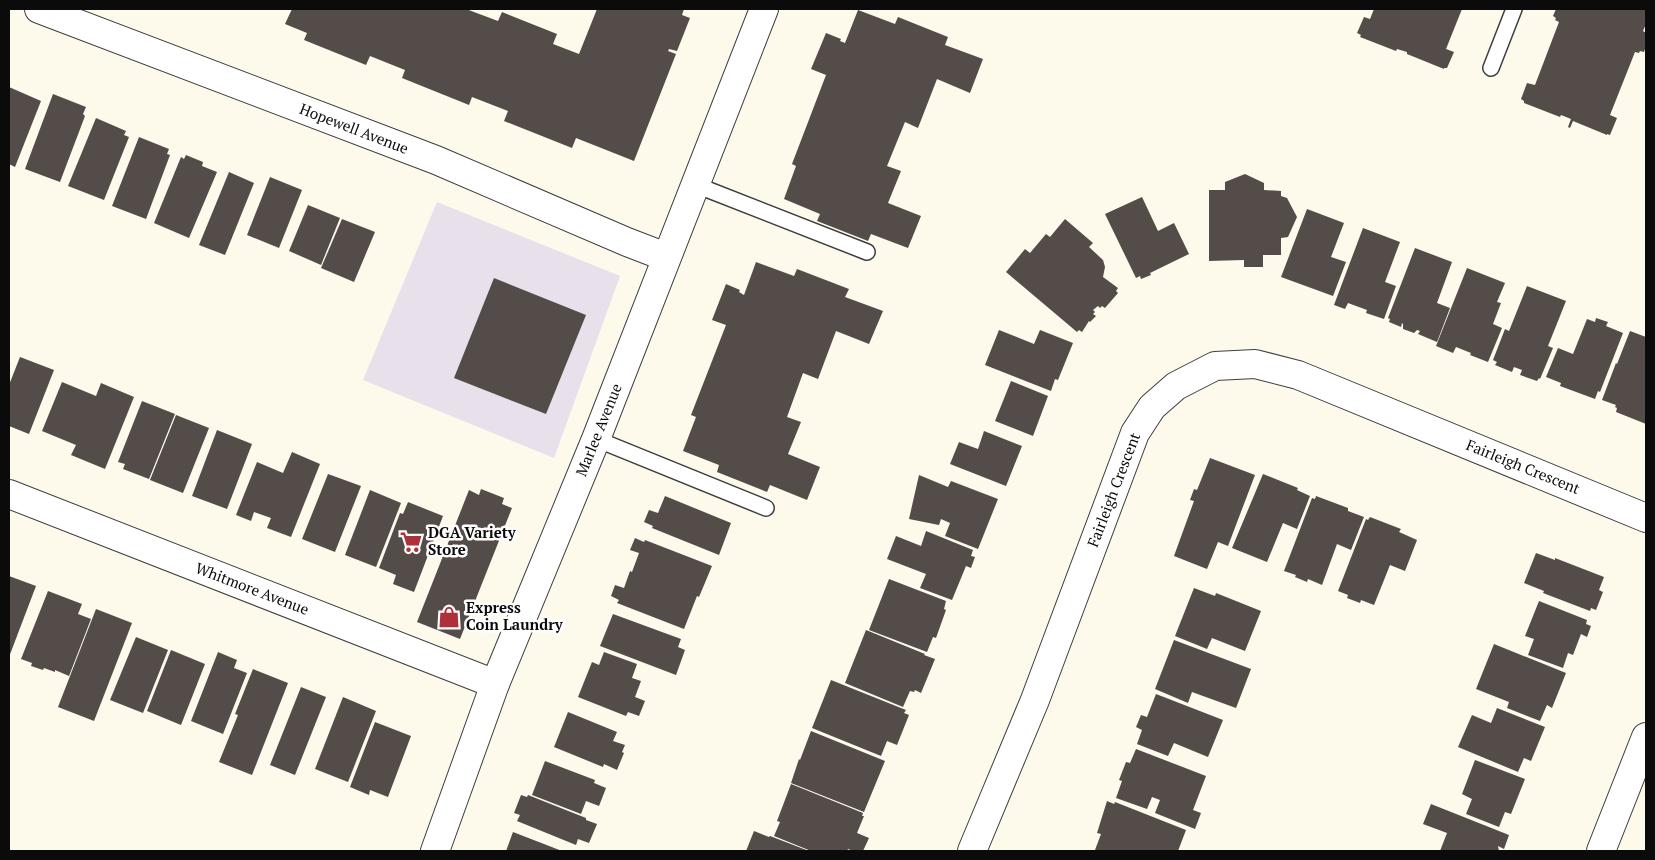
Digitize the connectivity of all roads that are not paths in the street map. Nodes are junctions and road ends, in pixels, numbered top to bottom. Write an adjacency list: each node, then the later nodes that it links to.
1 (39, 9): 7 (street, Hopewell Avenue)
2 (764, 9): 5 (street, Marlee Avenue)
3 (1514, 9): 4 (lane)
4 (1491, 68)
5 (696, 185): 6 (lane); 7 (street, Marlee Avenue)
6 (867, 252)
7 (666, 257): 8 (street, Marlee Avenue)
8 (596, 439): 10 (lane); 12 (street, Marlee Avenue)
9 (9, 494): 12 (street, Whitmore Avenue)
10 (766, 508)
11 (1646, 518): 15 (street, Fairleigh Crescent)
12 (496, 684): 14 (street, Marlee Avenue)
13 (1646, 737): 16 (street)
14 (435, 851)
15 (972, 851)
16 (1601, 851)

